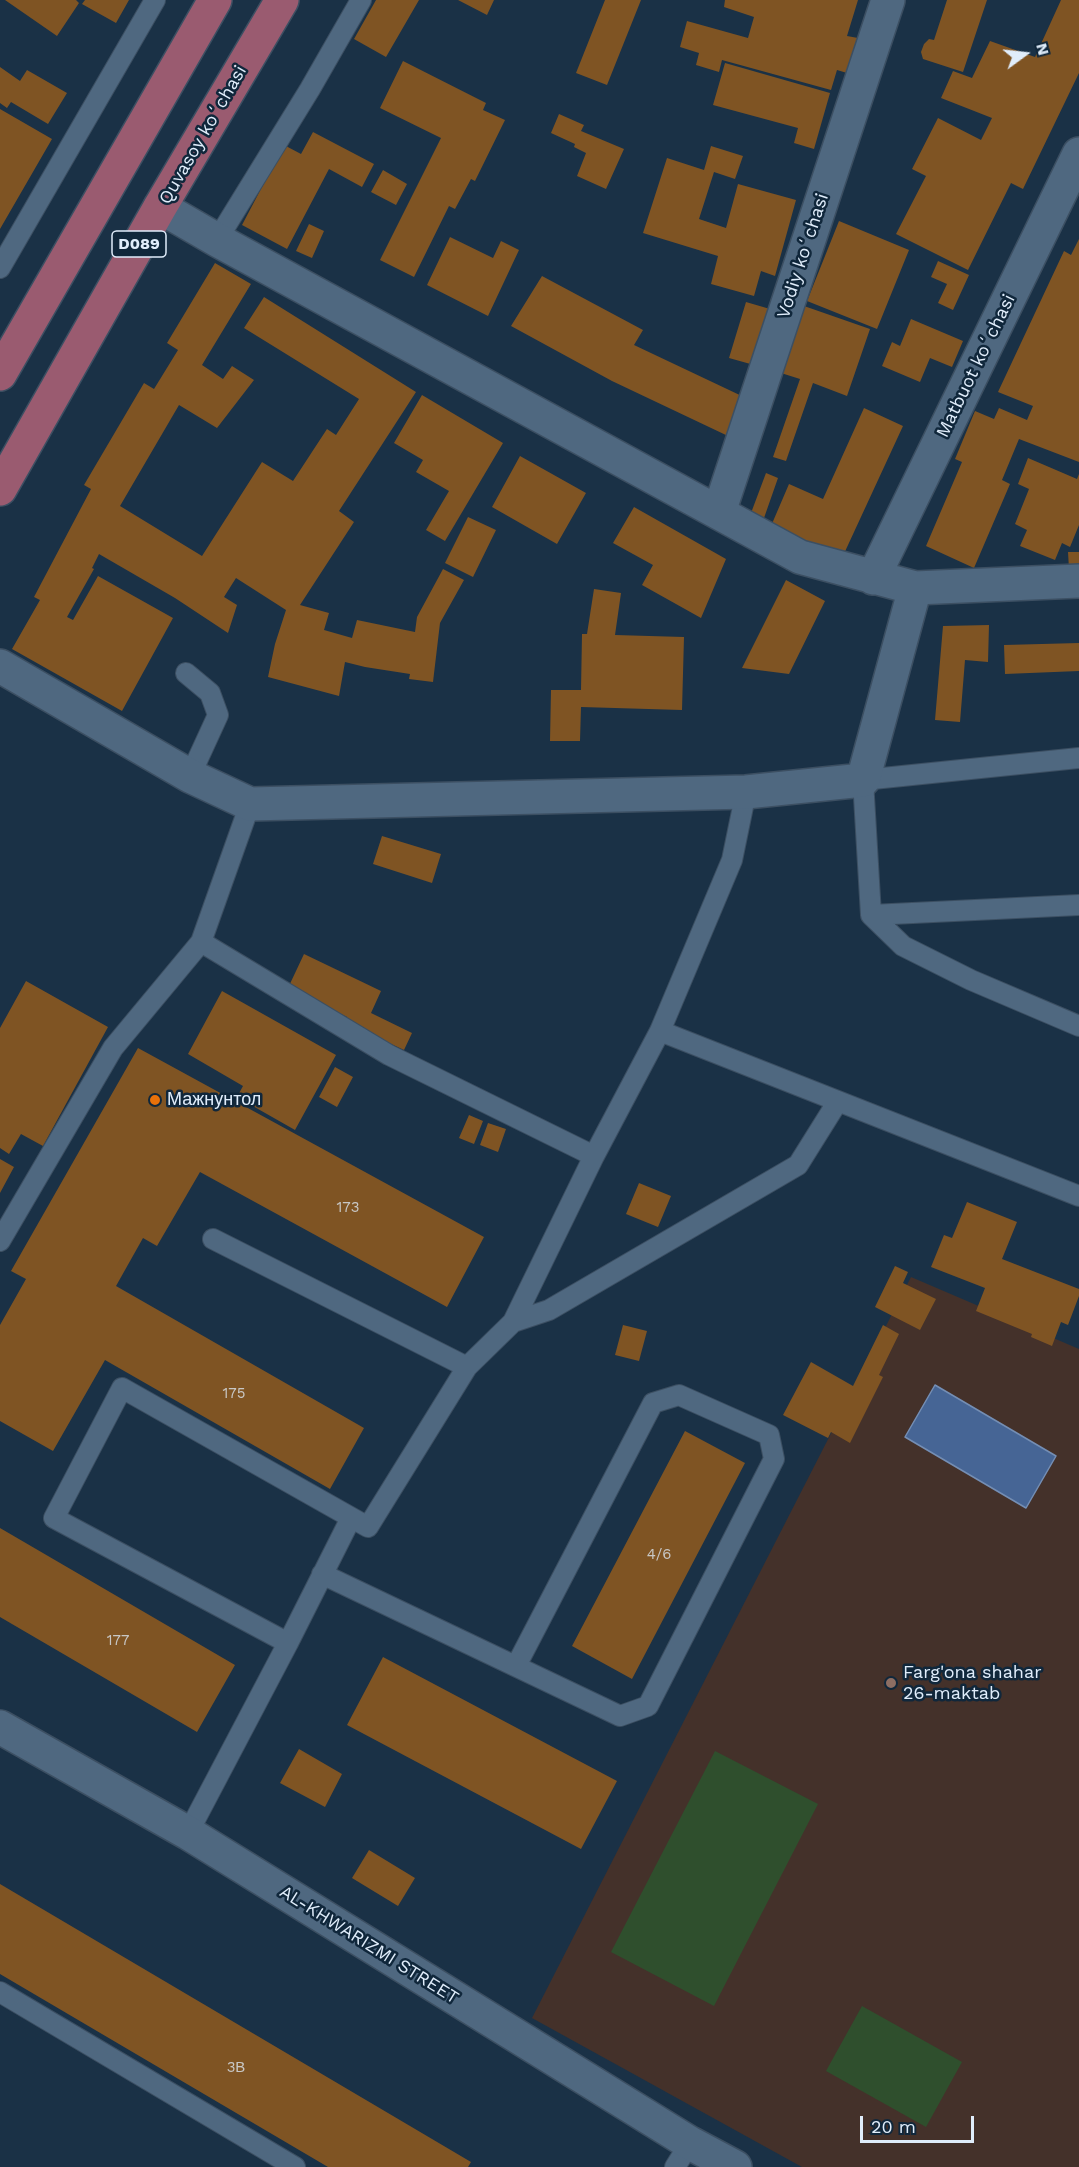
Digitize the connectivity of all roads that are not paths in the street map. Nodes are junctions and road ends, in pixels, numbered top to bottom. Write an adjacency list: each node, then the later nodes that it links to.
1 (155, 0): 9 (lane)
2 (215, 0): 10 (main road, D089)
3 (282, 0): 7 (main road, Quvasoy koʻchasi / D089)
4 (361, 0): 8 (lane)
5 (888, 0): 12 (street, Vodiy koʻchasi)
6 (1079, 154): 13 (street, Matbuot koʻchasi)
7 (160, 207): 8 (street); 11 (main road, Quvasoy koʻchasi / D089)
8 (217, 240): 12 (street)
9 (0, 268)
10 (0, 374)
11 (0, 489)
12 (719, 512): 13 (street)
13 (873, 578): 15 (street)
14 (1079, 581): 15 (street)
15 (915, 588): 20 (street)
16 (0, 666): 19 (street)
17 (186, 673): 19 (lane)
18 (1079, 758): 20 (lane)
19 (190, 776): 22 (street)
20 (863, 780): 21 (street); 24 (lane)
21 (746, 792): 22 (street); 27 (lane)
22 (250, 804): 25 (lane)
23 (1079, 905): 24 (lane)
24 (871, 915): 26 (lane)
25 (201, 942): 29 (lane); 32 (lane)
26 (1079, 1026)
27 (660, 1031): 28 (lane); 29 (lane)
28 (838, 1101): 30 (lane); 33 (lane)
29 (594, 1156): 33 (lane)
30 (1079, 1196)
31 (213, 1239): 34 (lane)
32 (0, 1241)
33 (513, 1322): 34 (lane)
34 (467, 1367): 35 (lane)
35 (351, 1518): 36 (lane); 37 (lane)
36 (322, 1574): 37 (lane); 38 (lane)
37 (288, 1643): 40 (lane)
38 (516, 1666): 38 (lane)
39 (0, 1727): 40 (street, AL-KHWARIZMI STREET)
40 (188, 1833): 42 (street, AL-KHWARIZMI STREET)
41 (0, 1992): 43 (lane)
42 (682, 2155): 44 (street, AL-KHWARIZMI STREET)
43 (295, 2167)
44 (735, 2167)

